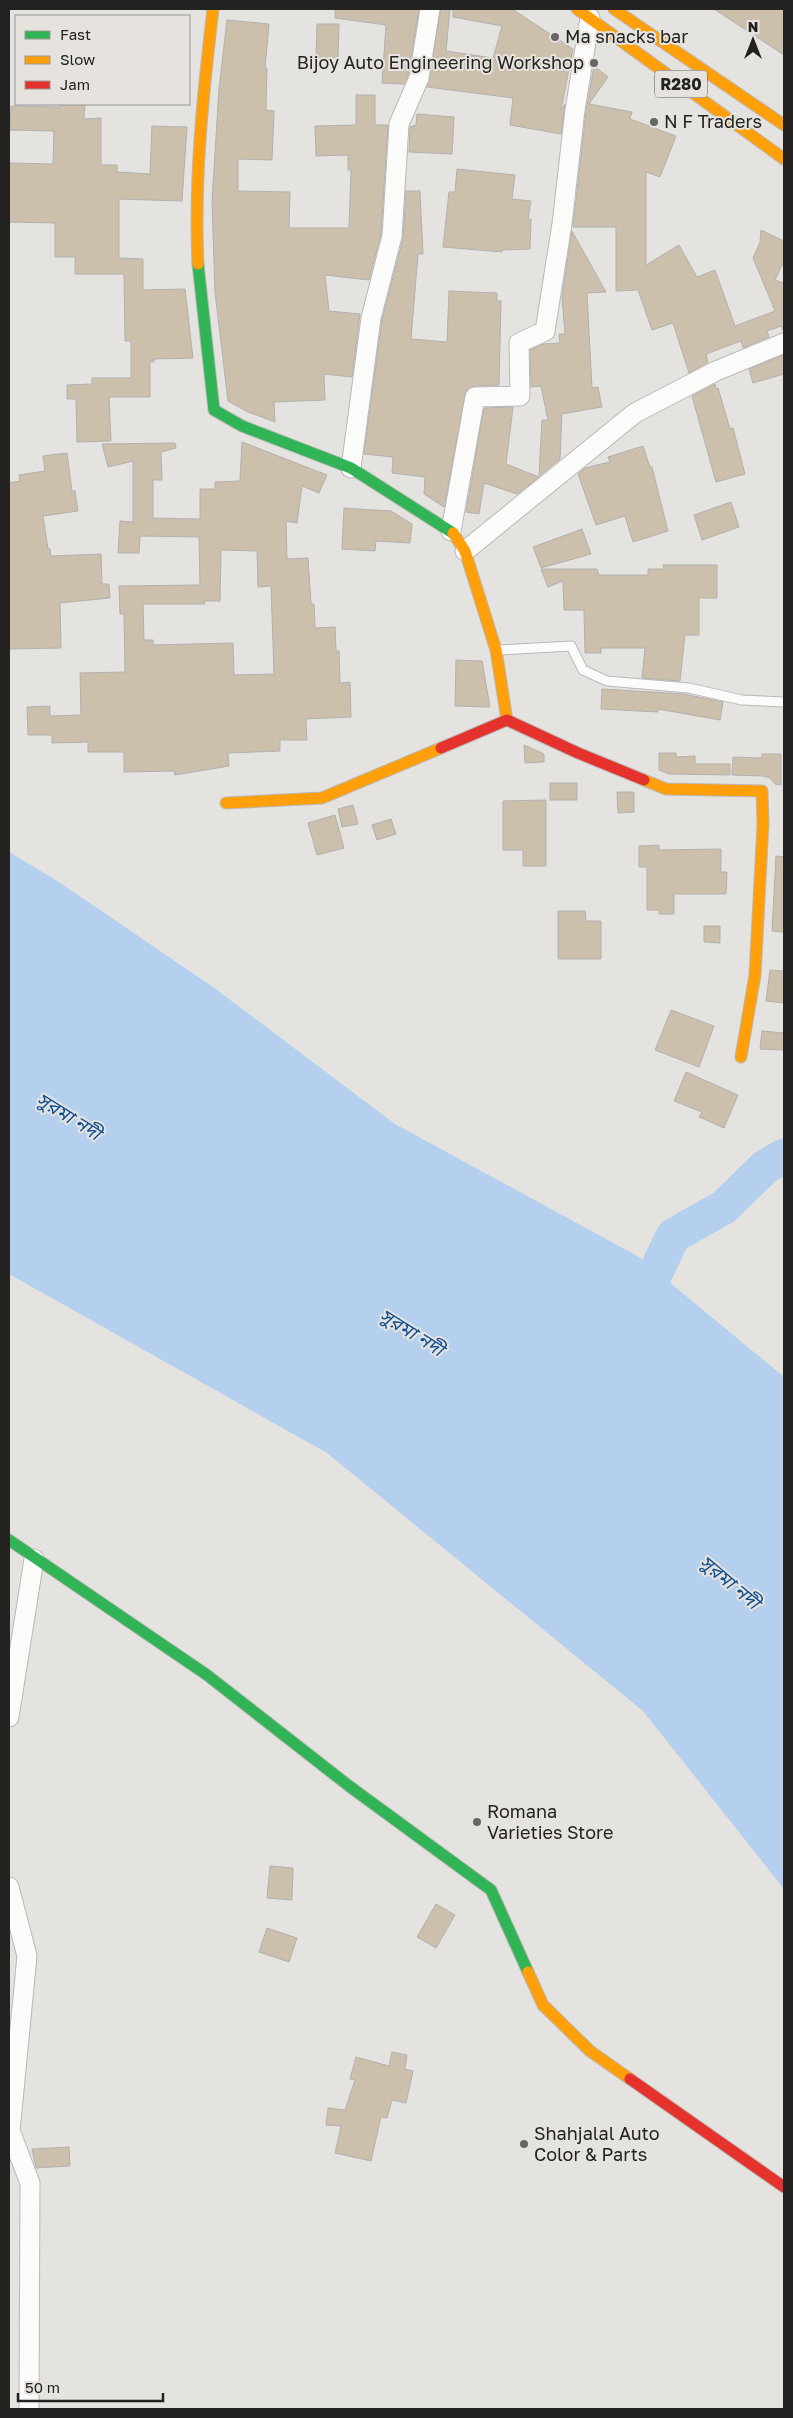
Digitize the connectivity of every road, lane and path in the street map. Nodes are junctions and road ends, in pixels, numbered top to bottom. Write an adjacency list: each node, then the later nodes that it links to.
1 (213, 9): 8 (street)
2 (430, 9): 8 (street)
3 (614, 9): 5 (street, R280)
4 (583, 13): 6 (street, R280); 9 (street)
5 (784, 125)
6 (784, 159)
7 (784, 343): 10 (street)
8 (351, 468): 9 (street)
9 (451, 531): 10 (street)
10 (465, 551): 11 (street)
11 (496, 650): 12 (lane); 13 (street)
12 (784, 702)
13 (507, 720): 14 (street); 15 (street)
14 (226, 803)
15 (741, 1057)
16 (9, 1540): 17 (street)
17 (34, 1559): 18 (street); 20 (street)
18 (9, 1717)
19 (9, 1887): 21 (street)
20 (784, 2187)
21 (29, 2409)

